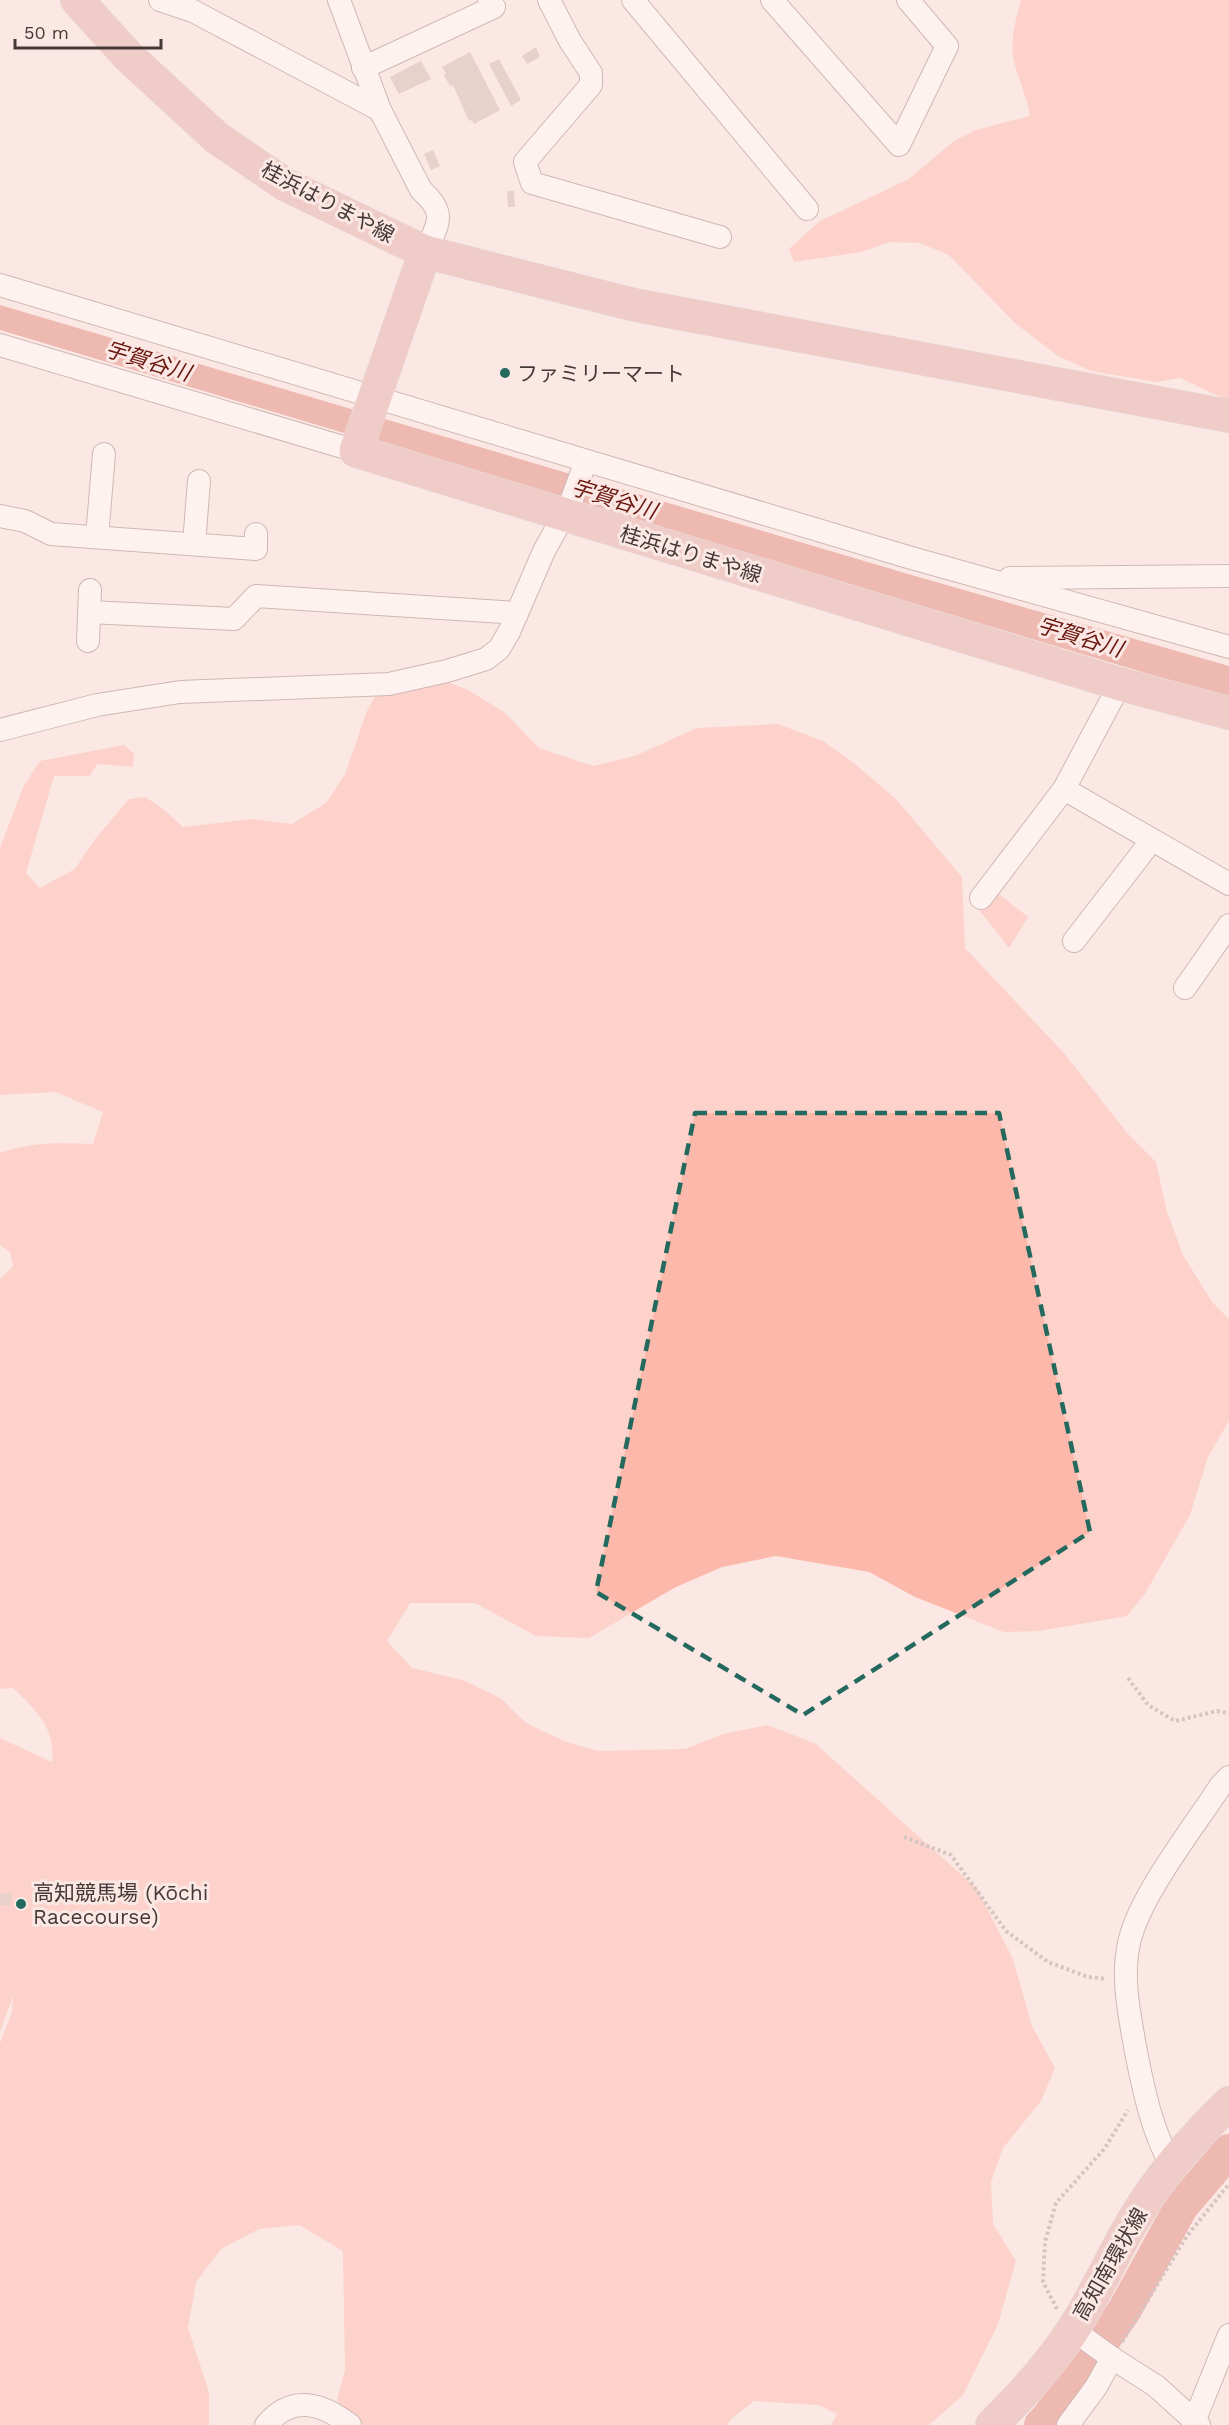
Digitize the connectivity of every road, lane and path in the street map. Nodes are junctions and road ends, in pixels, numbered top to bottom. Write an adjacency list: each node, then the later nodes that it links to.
1 (77, 0): 13 (main road, 桂浜はりまや線)
2 (160, 0): 10 (street)
3 (339, 0): 9 (street)
4 (549, 0): 12 (street)
5 (633, 0): 11 (street)
6 (772, 0): 7 (street)
7 (908, 0)
8 (498, 2): 9 (street)
9 (363, 68): 10 (street)
10 (380, 110): 13 (street)
11 (807, 209)
12 (720, 237)
13 (424, 252): 16 (main road); 17 (main road, 桂浜はりまや線)
14 (0, 285): 16 (street)
15 (0, 345): 18 (street)
16 (373, 402): 18 (main road); 20 (street)
17 (1229, 416)
18 (358, 445): 22 (main road, 桂浜はりまや線)
19 (104, 454): 25 (street)
20 (583, 469): 22 (street); 28 (street)
21 (199, 481): 26 (street)
22 (568, 509): 29 (street); 32 (main road, 桂浜はりまや線)
23 (0, 516): 25 (street)
24 (256, 534): 26 (street)
25 (97, 537): 26 (street)
26 (194, 544)
27 (1229, 576): 28 (street)
28 (984, 578): 31 (street)
29 (517, 613): 30 (street); 34 (street)
30 (88, 641)
31 (1229, 647)
32 (1120, 684): 33 (main road, 桂浜はりまや線); 35 (street)
33 (1229, 713)
34 (0, 730)
35 (1064, 789): 36 (street); 38 (street)
36 (1152, 840): 37 (street); 40 (street)
37 (1229, 884)
38 (981, 898)
39 (1229, 925): 41 (street)
40 (1074, 941)
41 (1185, 988)
42 (1128, 1678): 43 (path)
43 (1229, 1713)
44 (1229, 1777): 46 (street)
45 (904, 1837): 46 (path)
46 (1126, 1981): 47 (street)
47 (1144, 2096): 49 (street); 51 (path)
48 (1229, 2103): 49 (main road, 高知南環状線)
49 (1172, 2165): 51 (main road, 高知南環状線)
50 (1229, 2184): 53 (path)
51 (1080, 2335): 53 (street); 57 (main road, 高知南環状線)
52 (1229, 2335): 54 (street)
53 (1112, 2358): 54 (street); 58 (street)
54 (1197, 2422)
55 (266, 2425): 56 (street)
56 (350, 2425)
57 (992, 2425)
58 (1068, 2425)

